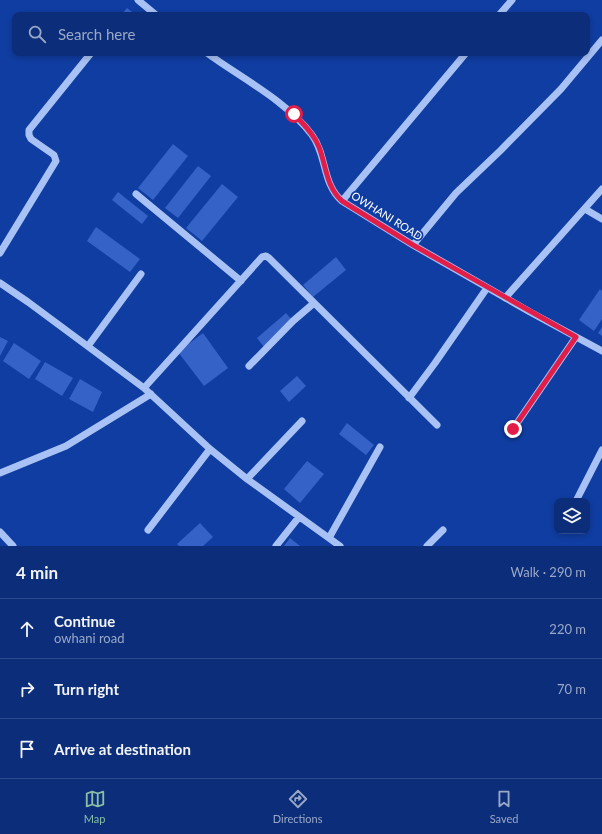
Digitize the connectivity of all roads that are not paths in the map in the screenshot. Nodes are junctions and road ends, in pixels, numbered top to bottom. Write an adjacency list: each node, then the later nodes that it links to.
1 (138, 0): 3 (street)
2 (512, 0): 4 (street)
3 (152, 12)
4 (502, 12)
5 (602, 40): 6 (street)
6 (590, 54)
7 (89, 56): 17 (street)
8 (211, 56): 13 (street, OWHANI ROAD)
9 (463, 56): 13 (street)
10 (589, 56): 16 (street)
11 (602, 189): 14 (street)
12 (136, 194): 19 (street)
13 (342, 201): 16 (street, OWHANI ROAD)
14 (585, 209): 15 (street); 22 (street)
15 (602, 219)
16 (413, 245): 21 (street, OWHANI ROAD)
17 (0, 253)
18 (141, 274): 25 (street)
19 (241, 280): 23 (street); 28 (street)
20 (0, 283): 25 (street)
21 (488, 288): 22 (street, OWHANI ROAD); 30 (street)
22 (505, 298): 24 (street, OWHANI ROAD)
23 (314, 303): 27 (street); 30 (street)
24 (576, 337): 26 (street, OWHANI ROAD); 33 (street)
25 (88, 346): 28 (street)
26 (602, 351)
27 (249, 366)
28 (144, 388): 29 (street)
29 (151, 394): 35 (street); 37 (street)
30 (409, 398): 32 (street)
31 (302, 421): 38 (street)
32 (437, 425)
33 (513, 429)
34 (380, 447): 44 (street)
35 (210, 449): 38 (street); 41 (street)
36 (602, 450): 39 (street)
37 (0, 473)
38 (247, 479): 40 (street)
39 (578, 498)
40 (299, 517): 44 (street); 46 (street)
41 (148, 530)
42 (443, 530): 48 (street)
43 (0, 532): 45 (street)
44 (329, 538): 47 (street)
45 (13, 546)
46 (276, 546)
47 (340, 546)
48 (427, 546)

